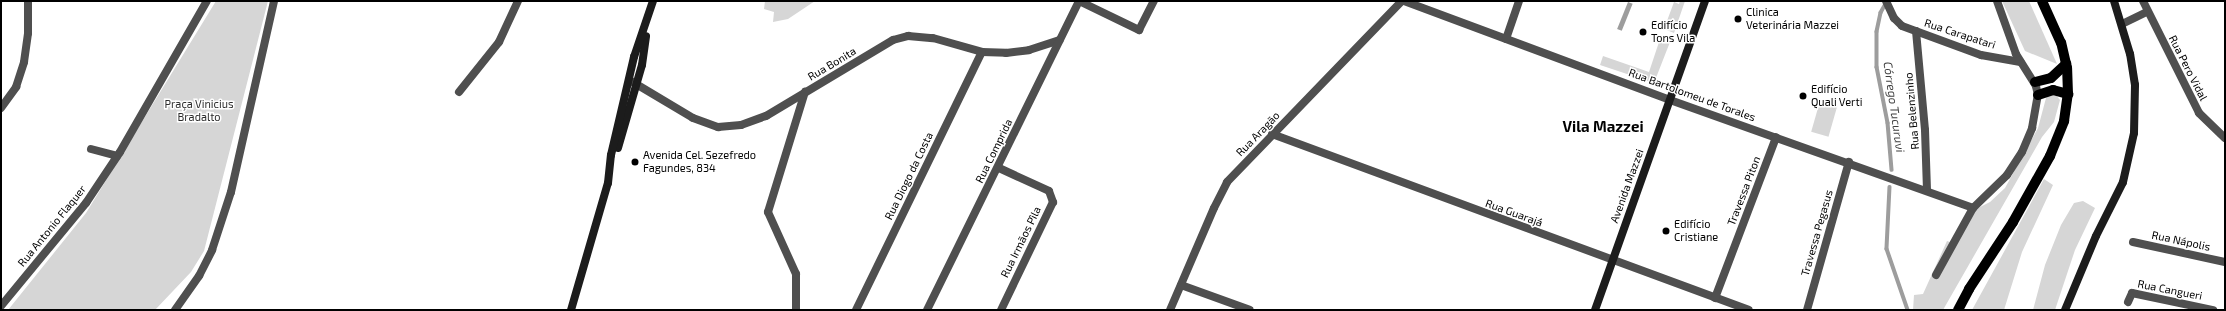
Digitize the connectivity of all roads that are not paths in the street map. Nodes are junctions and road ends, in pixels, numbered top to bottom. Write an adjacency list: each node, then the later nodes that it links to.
1 (28, 1): 33 (street)
2 (207, 1): 38 (street, Rua Antonio Flaquer)
3 (274, 1): 53 (street)
4 (518, 1): 28 (street)
5 (653, 1): 17 (street)
6 (1079, 1): 7 (street); 21 (street, Rua Comprida)
7 (1154, 1)
8 (1403, 1): 20 (street, Rua Bartolomeu de Torales); 34 (street, Rua Aragão)
9 (1519, 1): 20 (street)
10 (1704, 1): 32 (street, Avenida Mazzei)
11 (1886, 1): 19 (street, Rua Carapatari)
12 (1997, 1): 23 (street)
13 (2042, 1): 24 (main road)
14 (2114, 1): 18 (street)
15 (2144, 1): 16 (street, Rua Pero Vidal)
16 (2147, 12): 18 (street); 36 (street, Rua Pero Vidal)
17 (649, 19): 25 (street); 27 (street)
18 (2122, 24): 64 (street)
19 (1916, 31): 23 (street, Rua Carapatari); 42 (street, Rua Belenzinho)
20 (1506, 39): 32 (street, Rua Bartolomeu de Torales)
21 (1059, 40): 22 (street, Rua Bonita); 40 (street, Rua Comprida)
22 (982, 52): 29 (street, Rua Bonita); 55 (street, Rua Diogo da Costa)
23 (2020, 62): 26 (street)
24 (2066, 64): 26 (main road); 30 (main road)
25 (628, 80): 27 (street, Rua Bonita); 41 (street)
26 (2035, 82): 31 (street)
27 (637, 84): 29 (street, Rua Bonita); 41 (street)
28 (459, 92)
29 (805, 92): 52 (street)
30 (2068, 94): 31 (main road); 63 (main road)
31 (2038, 95): 43 (street)
32 (1670, 100): 35 (street, Rua Bartolomeu de Torales); 45 (street, Avenida Mazzei)
33 (1, 108)
34 (1272, 134): 45 (street, Rua Guarajá); 48 (street, Rua Aragão)
35 (1776, 137): 39 (street, Rua Bartolomeu de Torales); 49 (street, Travessa Piton)
36 (2225, 138)
37 (91, 149): 38 (street)
38 (117, 156): 51 (street, Rua Antonio Flaquer)
39 (1849, 162): 42 (street, Rua Bartolomeu de Torales); 62 (street, Travessa Pegasus)
40 (999, 168): 56 (street, Rua Comprida); 57 (street, Rua Irmãos Pìla)
41 (608, 183): 54 (street)
42 (1927, 190): 43 (street, Rua Bartolomeu de Torales)
43 (1973, 208): 47 (street)
44 (2133, 242): 46 (street, Rua Nápolis)
45 (1613, 260): 49 (street, Rua Guarajá); 60 (street, Avenida Mazzei)
46 (2225, 262)
47 (1936, 274)
48 (1181, 285): 58 (street, Rua Aragão); 59 (street)
49 (1715, 298): 61 (street, Rua Guarajá)
50 (2128, 302): 65 (street, Rua Cangueri)
51 (1, 306)
52 (799, 309)
53 (175, 310)
54 (571, 310)
55 (856, 310)
56 (927, 310)
57 (1001, 310)
58 (1170, 310)
59 (1250, 310)
60 (1595, 310)
61 (1749, 310)
62 (1807, 310)
63 (1958, 310)
64 (2065, 310)
65 (2213, 310)

